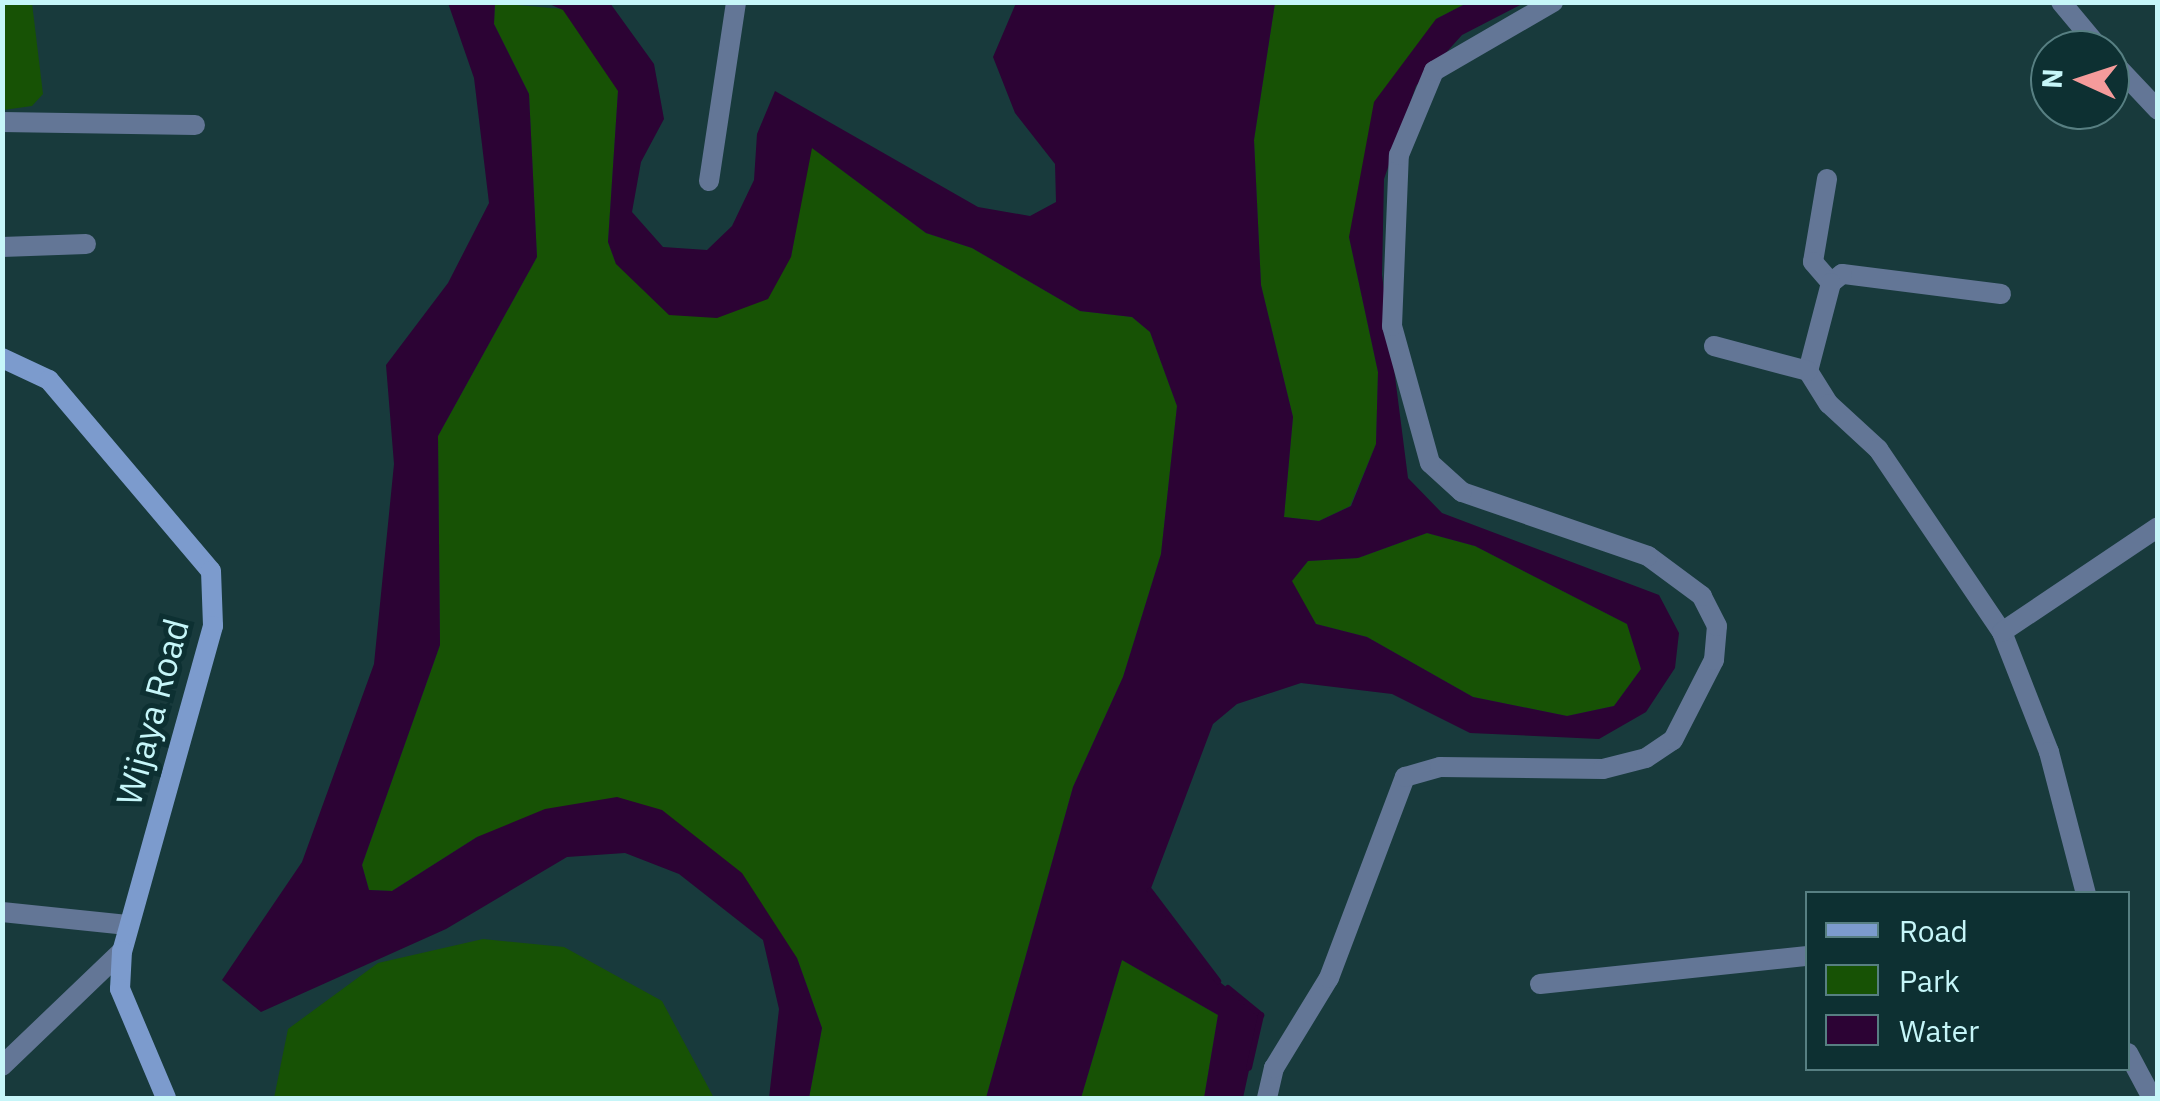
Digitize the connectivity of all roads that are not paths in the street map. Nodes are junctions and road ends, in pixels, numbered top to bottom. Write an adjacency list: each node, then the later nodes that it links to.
1 (736, 2): 10 (street)
2 (1552, 2): 29 (street)
3 (2061, 2): 4 (street)
4 (2084, 30)
5 (2130, 81): 6 (street)
6 (2158, 110)
7 (2, 122): 8 (street)
8 (195, 125)
9 (1827, 179): 13 (street)
10 (709, 180)
11 (86, 244): 12 (street)
12 (2, 246)
13 (1832, 283): 14 (street); 17 (street)
14 (2001, 294)
15 (1714, 346): 17 (street)
16 (2, 358): 22 (street, Wijaya Road)
17 (1808, 371): 19 (street)
18 (2158, 528): 19 (street)
19 (2002, 632): 20 (street)
20 (2085, 891)
21 (2, 912): 22 (street)
22 (127, 925): 23 (street, Wijaya Road)
23 (122, 951): 27 (street); 28 (street, Wijaya Road)
24 (1805, 956): 25 (street)
25 (1540, 984)
26 (2130, 1057): 30 (street)
27 (2, 1066)
28 (166, 1098)
29 (1266, 1098)
30 (2152, 1098)

